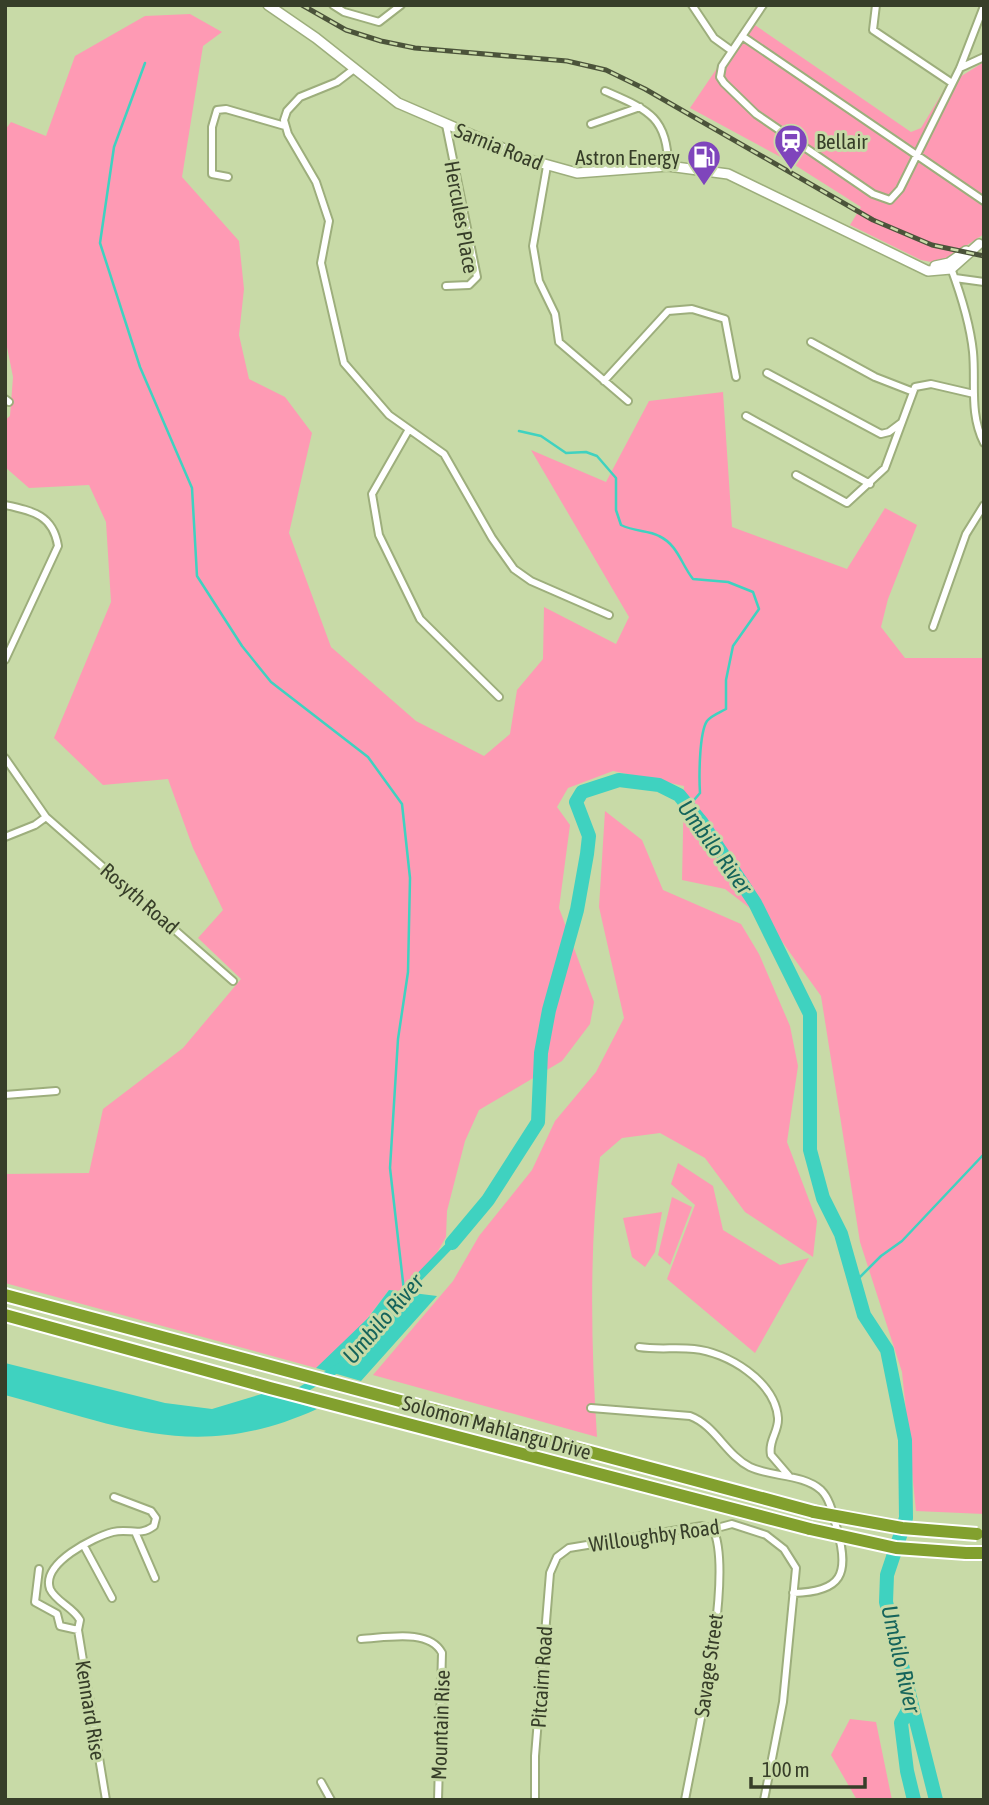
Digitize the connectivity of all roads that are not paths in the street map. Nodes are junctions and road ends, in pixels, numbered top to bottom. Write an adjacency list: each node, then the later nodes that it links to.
1 (268, 5): 12 (main road, Sarnia Road)
2 (333, 5): 6 (street)
3 (692, 5): 9 (street)
4 (763, 5): 8 (street)
5 (876, 5): 13 (street)
6 (398, 8)
7 (982, 8): 11 (street)
8 (742, 36): 9 (street); 19 (street)
9 (732, 51): 19 (street)
10 (984, 57): 11 (street)
11 (960, 68): 13 (street)
12 (354, 69): 17 (main road, Sarnia Road); 18 (street)
13 (952, 83): 19 (street)
14 (605, 91): 15 (street)
15 (640, 107): 16 (street); 21 (street)
16 (591, 124)
17 (446, 125): 20 (main road, Sarnia Road); 27 (street, Hercules Place)
18 (285, 126): 22 (street); 37 (street)
19 (917, 154): 23 (street)
20 (547, 166): 21 (main road, Sarnia Road); 31 (street)
21 (668, 166): 25 (main road, Sarnia Road)
22 (229, 177)
23 (984, 201)
24 (981, 243): 25 (main road, Sarnia Road)
25 (952, 270): 26 (street); 33 (street)
26 (984, 282)
27 (446, 286)
28 (811, 342): 32 (street)
29 (767, 373): 36 (street)
30 (736, 377): 31 (street)
31 (604, 381): 34 (street)
32 (911, 391): 33 (street); 36 (street)
33 (974, 394): 38 (street)
34 (628, 401)
35 (746, 416): 40 (street)
36 (902, 421): 40 (street)
37 (408, 431): 43 (street); 46 (street)
38 (984, 443)
39 (796, 475): 40 (street)
40 (870, 484)
41 (5, 505): 45 (street)
42 (984, 505): 44 (street)
43 (609, 615)
44 (933, 627)
45 (5, 660)
46 (499, 697)
47 (5, 758): 48 (street, Rosyth Road)
48 (46, 817): 49 (street); 50 (street, Rosyth Road)
49 (5, 837)
50 (233, 981)
51 (56, 1091): 52 (street)
52 (5, 1095)
53 (5, 1295): 61 (highway, Solomon Mahlangu Drive, bridge)
54 (5, 1315): 63 (highway, Solomon Mahlangu Drive, bridge)
55 (639, 1347): 57 (street)
56 (591, 1408): 57 (street)
57 (790, 1478): 67 (street)
58 (114, 1497): 60 (street)
59 (713, 1529): 64 (street, Willoughby Road); 67 (street, Willoughby Road); 76 (street, Savage Street)
60 (136, 1534): 62 (street); 66 (street)
61 (980, 1534)
62 (84, 1546): 68 (street); 69 (street, Kennard Rise)
63 (984, 1553)
64 (557, 1557): 75 (street, Pitcairn Road)
65 (39, 1569): 69 (street)
66 (155, 1578)
67 (793, 1593): 77 (street, Willoughby Road)
68 (112, 1598)
69 (78, 1630): 72 (street, Kennard Rise)
70 (361, 1639): 74 (street, Mountain Rise)
71 (321, 1782): 73 (street)
72 (106, 1800)
73 (331, 1800)
74 (438, 1800)
75 (535, 1800)
76 (685, 1800)
77 (764, 1800)

